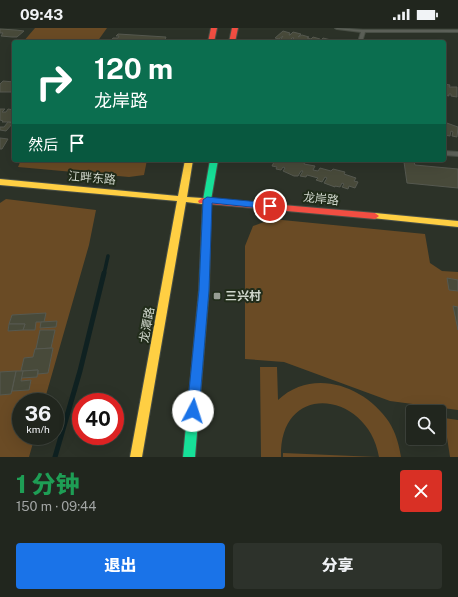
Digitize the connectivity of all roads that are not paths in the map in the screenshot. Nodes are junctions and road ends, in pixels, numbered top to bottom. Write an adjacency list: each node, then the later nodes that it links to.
1 (214, 28): 6 (street)
2 (235, 28): 7 (street)
3 (337, 28): 4 (lane)
4 (363, 32): 5 (lane); 8 (lane)
5 (458, 32)
6 (212, 40)
7 (232, 40)
8 (361, 40)
9 (446, 153): 10 (lane)
10 (458, 154)
11 (188, 162): 14 (street, 龙潭路)
12 (214, 162): 15 (street)
13 (0, 182): 14 (street, 江畔东路)
14 (181, 198): 15 (street, 龙岸路); 17 (street, 龙潭路)
15 (207, 200): 16 (street, 龙岸路); 18 (street)
16 (458, 224)
17 (136, 457)
18 (189, 457)

